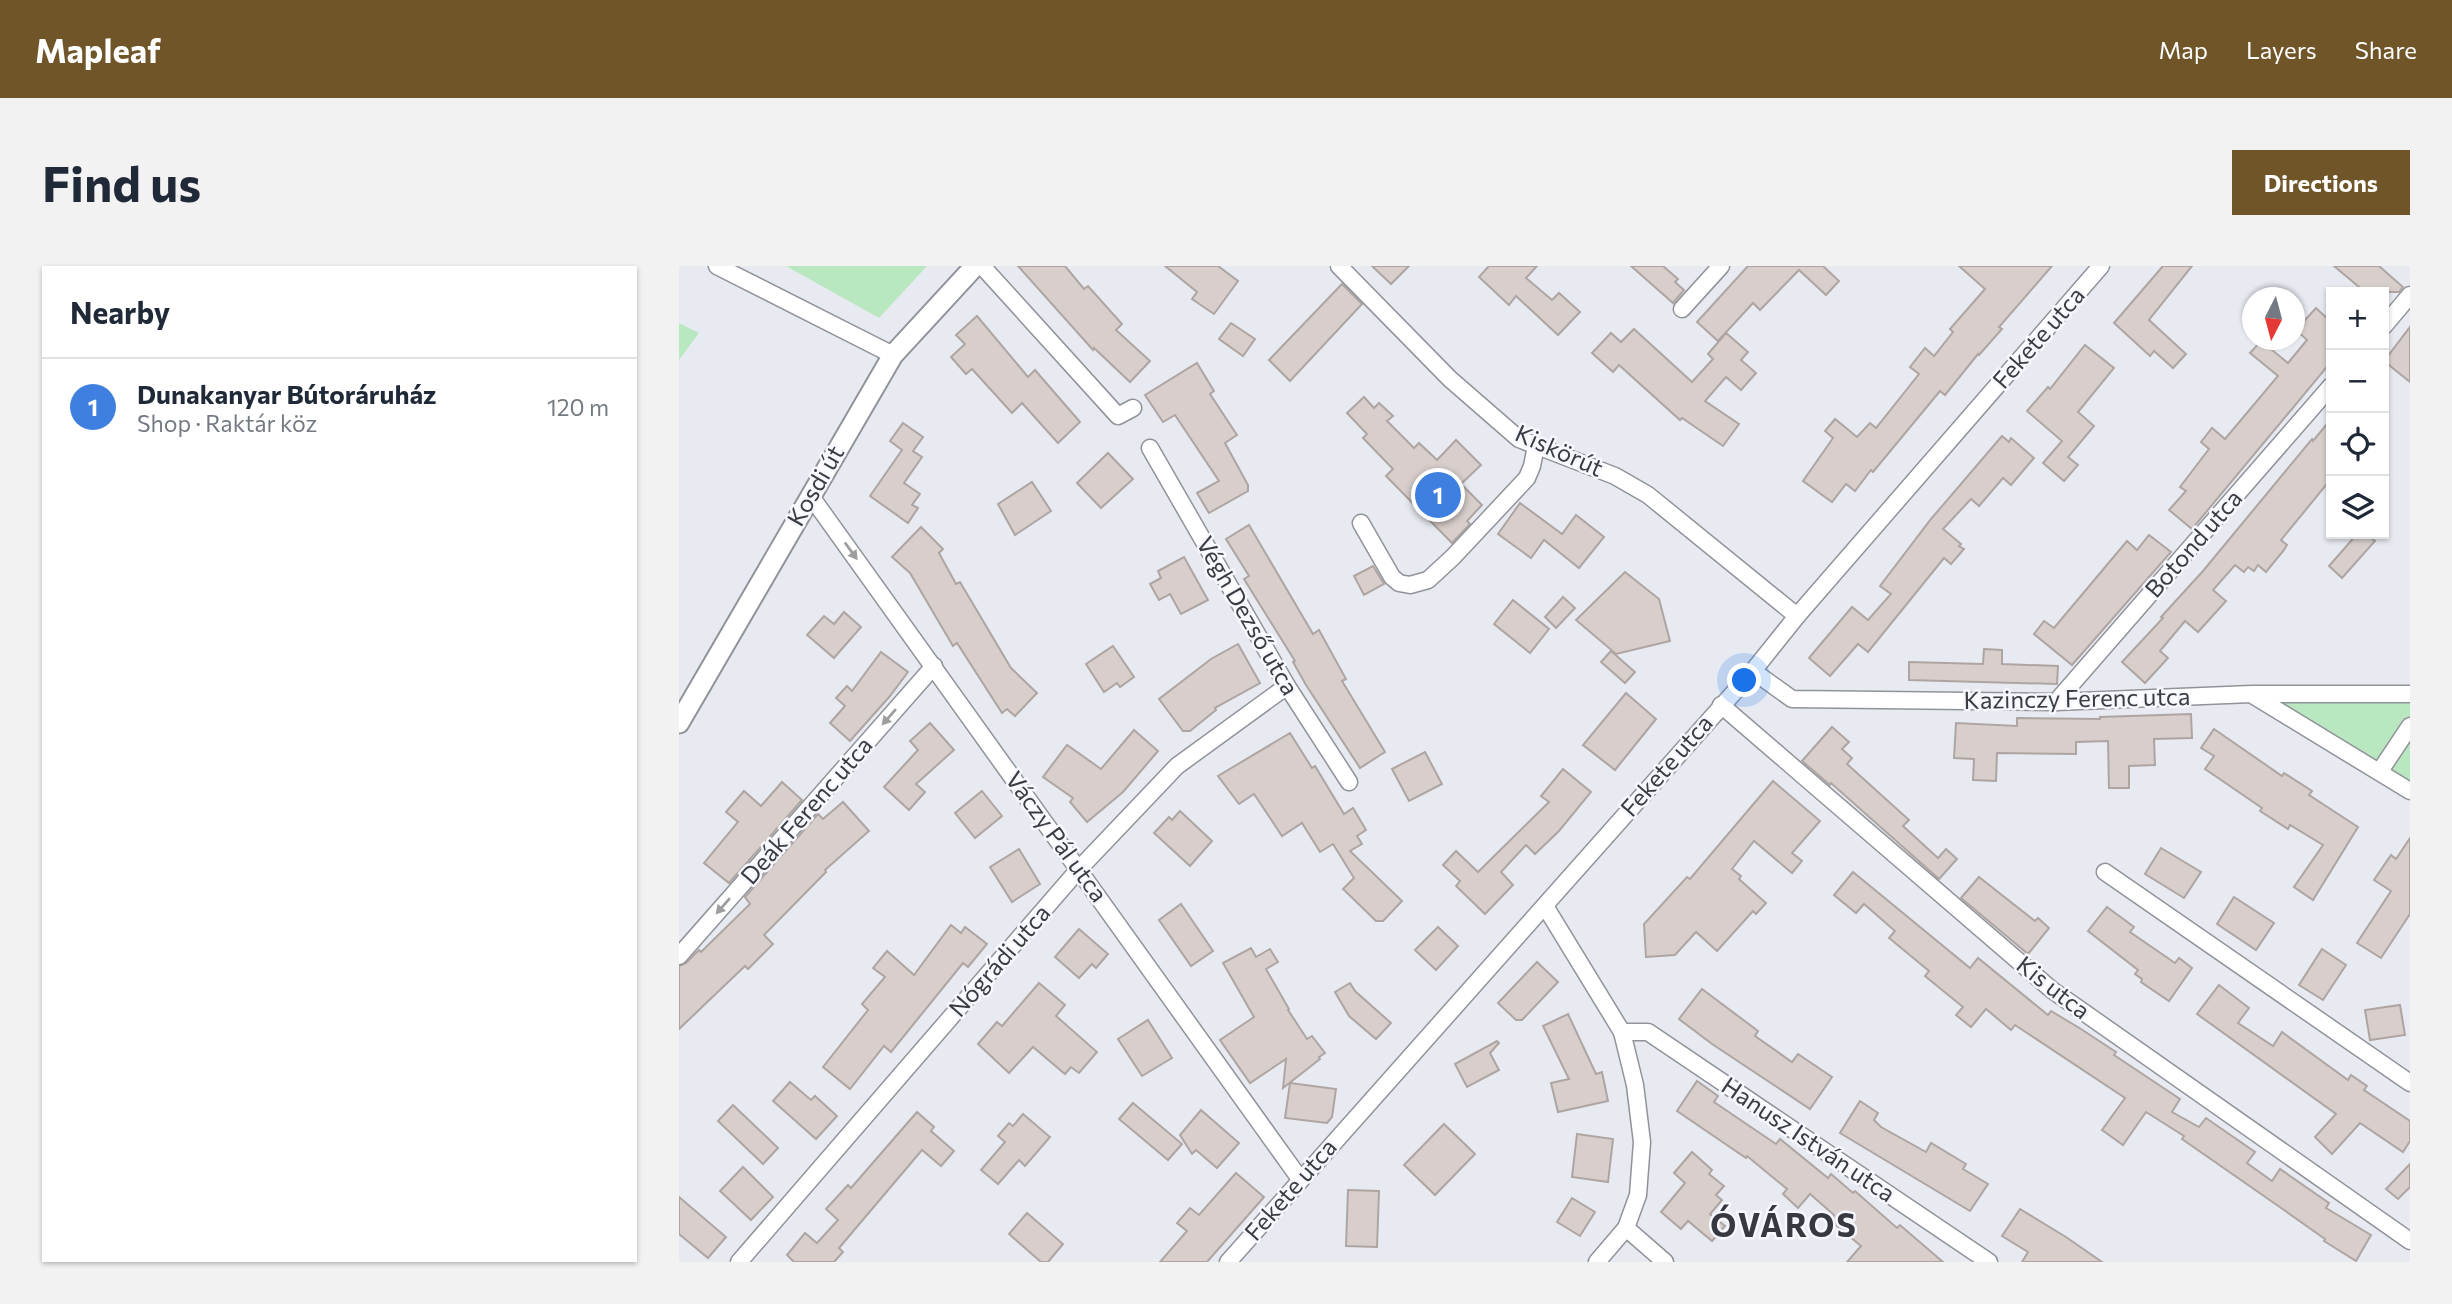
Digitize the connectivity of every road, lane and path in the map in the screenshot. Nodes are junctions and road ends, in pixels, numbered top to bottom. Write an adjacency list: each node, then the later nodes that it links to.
1 (717, 266): 10 (street)
2 (975, 266): 10 (street, Kosdi út)
3 (982, 266): 12 (street)
4 (1339, 266): 13 (street, Kiskörút)
5 (1721, 266): 8 (street)
6 (2101, 266): 17 (street, Fekete utca)
7 (2410, 295): 9 (street)
8 (1682, 309)
9 (2389, 320)
10 (893, 355): 15 (street, Kosdi út)
11 (2326, 392): 23 (street, Botond utca)
12 (1133, 408)
13 (1536, 446): 16 (street); 17 (street, Kiskörút)
14 (1150, 448): 20 (street, Végh Dezső utca)
15 (810, 495): 18 (street, Váczy Pál utca, one-way to 18); 25 (street, Kosdi út)
16 (1361, 523)
17 (1797, 616): 19 (street, Fekete utca)
18 (934, 666): 30 (street, Váczy Pál utca); 33 (street, Deák Ferenc utca, one-way to 33)
19 (1753, 671): 23 (street, Kazinczy Ferenc utca); 24 (street, Fekete utca)
20 (1287, 686): 28 (street, Végh Dezső utca); 30 (street, Nógrádi utca)
21 (2252, 694): 22 (street, Kazinczy Ferenc utca); 23 (street, Kazinczy Ferenc utca); 27 (street)
22 (2410, 694)
23 (2056, 702)
24 (1721, 705): 32 (street, Fekete utca); 38 (street, Kis utca)
25 (679, 723)
26 (2410, 726): 27 (street)
27 (2380, 771): 29 (street)
28 (1349, 782)
29 (2410, 791)
30 (1079, 869): 36 (street, Váczy Pál utca); 39 (street, Nógrádi utca)
31 (2105, 872): 35 (street)
32 (1545, 906): 34 (street); 36 (street, Fekete utca)
33 (679, 956)
34 (1622, 1032): 37 (street); 43 (street, Hanusz István utca)
35 (2410, 1083)
36 (1300, 1179): 40 (street, Fekete utca)
37 (1626, 1228): 41 (street); 42 (street)
38 (2410, 1241)
39 (739, 1262)
40 (1228, 1262)
41 (1597, 1262)
42 (1665, 1262)
43 (1989, 1262)

